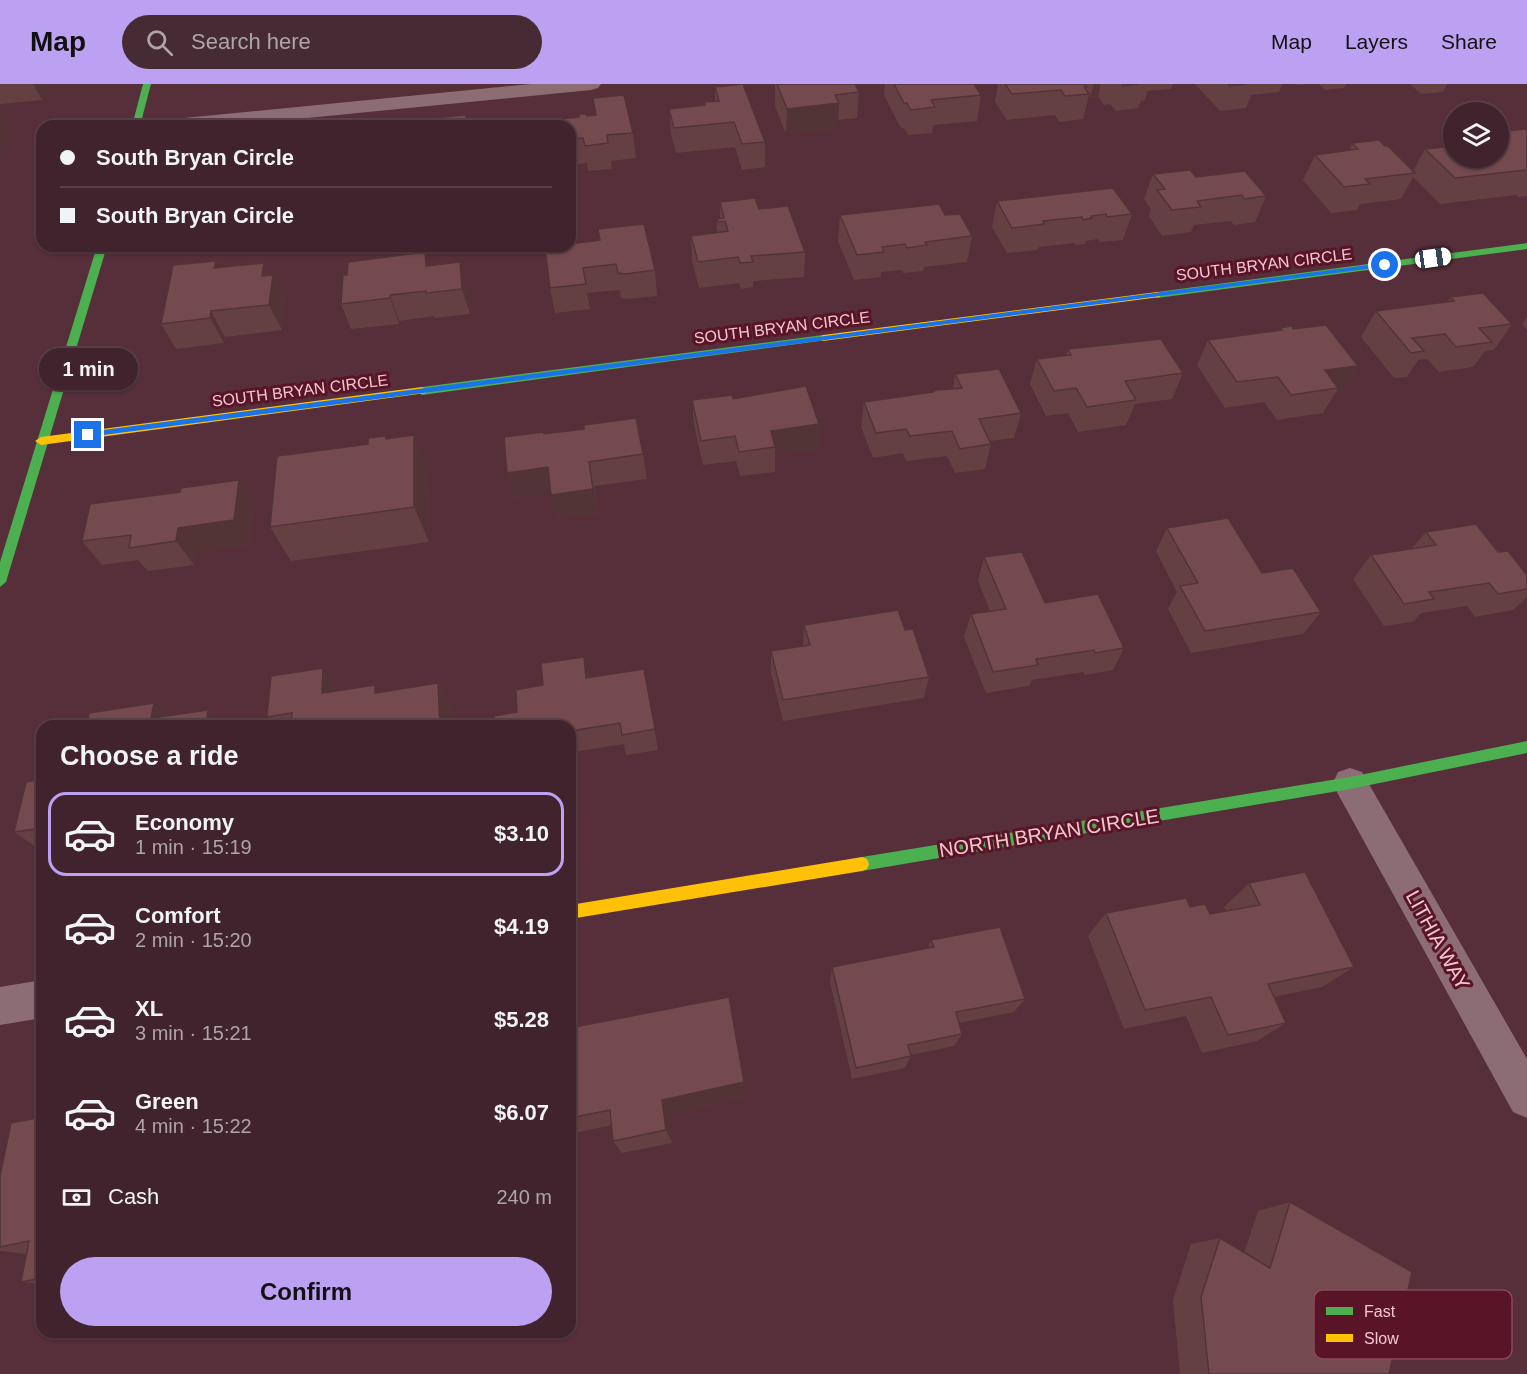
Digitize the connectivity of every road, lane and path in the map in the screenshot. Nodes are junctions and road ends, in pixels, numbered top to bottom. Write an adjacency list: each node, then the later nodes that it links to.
1 (147, 84): 3 (street)
2 (591, 84): 4 (street)
3 (138, 120)
4 (225, 120)
5 (1527, 246): 7 (street, SOUTH BRYAN CIRCLE)
6 (100, 252): 7 (street)
7 (41, 441): 8 (street)
8 (0, 582)
9 (1527, 747): 10 (street, NORTH BRYAN CIRCLE)
10 (1350, 783): 11 (street, NORTH BRYAN CIRCLE); 14 (street, LITHIA WAY)
11 (576, 911)
12 (36, 1000): 13 (street)
13 (0, 1006)
14 (1527, 1098)

